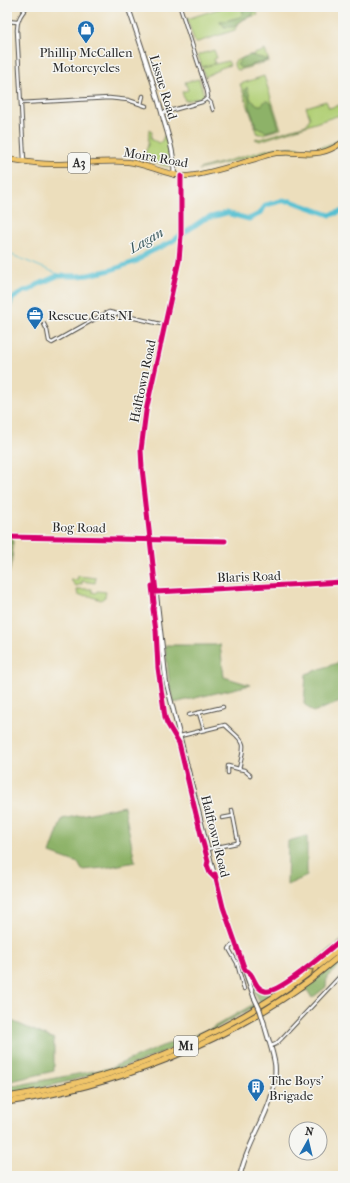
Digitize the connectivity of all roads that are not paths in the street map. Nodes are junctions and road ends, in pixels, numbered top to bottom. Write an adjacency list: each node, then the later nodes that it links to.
1 (27, 7): 5 (street)
2 (128, 7): 12 (street, Lissue Road)
3 (180, 7): 7 (street)
4 (7, 21): 5 (street)
5 (17, 22): 8 (street)
6 (143, 96): 9 (street)
7 (207, 99): 11 (street); 12 (street)
8 (21, 103): 9 (street); 15 (street)
9 (140, 104): 10 (street)
10 (146, 106)
11 (213, 110)
12 (162, 113): 16 (street, Lissue Road)
13 (343, 142): 17 (highway, Moira Road / A3)
14 (7, 159): 15 (highway, Moira Road / A3)
15 (24, 162): 16 (highway, Moira Road / A3)
16 (174, 174): 17 (highway, Moira Road / A3)
17 (181, 176): 19 (street, Halftown Road)
18 (44, 324): 19 (street, Halftown Road)
19 (165, 325): 21 (street, Halftown Road)
20 (7, 537): 21 (street, Bog Road)
21 (150, 540): 22 (street, Bog Road); 24 (street, Halftown Road)
22 (225, 541)
23 (343, 582): 24 (street, Blaris Road)
24 (156, 592): 29 (street, Halftown Road)
25 (223, 707): 26 (street)
26 (199, 713): 27 (street); 28 (street)
27 (190, 715)
28 (204, 730): 29 (street); 30 (street)
29 (180, 736): 36 (street, Halftown Road)
30 (239, 769): 31 (street); 32 (street)
31 (228, 773)
32 (250, 774)
33 (232, 810): 34 (street)
34 (233, 816): 35 (street); 36 (street)
35 (222, 818)
36 (208, 849): 37 (street, Halftown Road)
37 (236, 944): 41 (street, Halftown Road); 42 (street, Halftown Road, bridge)
38 (343, 946): 43 (highway, M1, one-way to 38)
39 (343, 953): 44 (highway, M1)
40 (343, 974): 42 (street)
41 (244, 989)
42 (271, 1046): 45 (street, Halftown Road)
43 (7, 1097)
44 (7, 1102)
45 (240, 1176)

